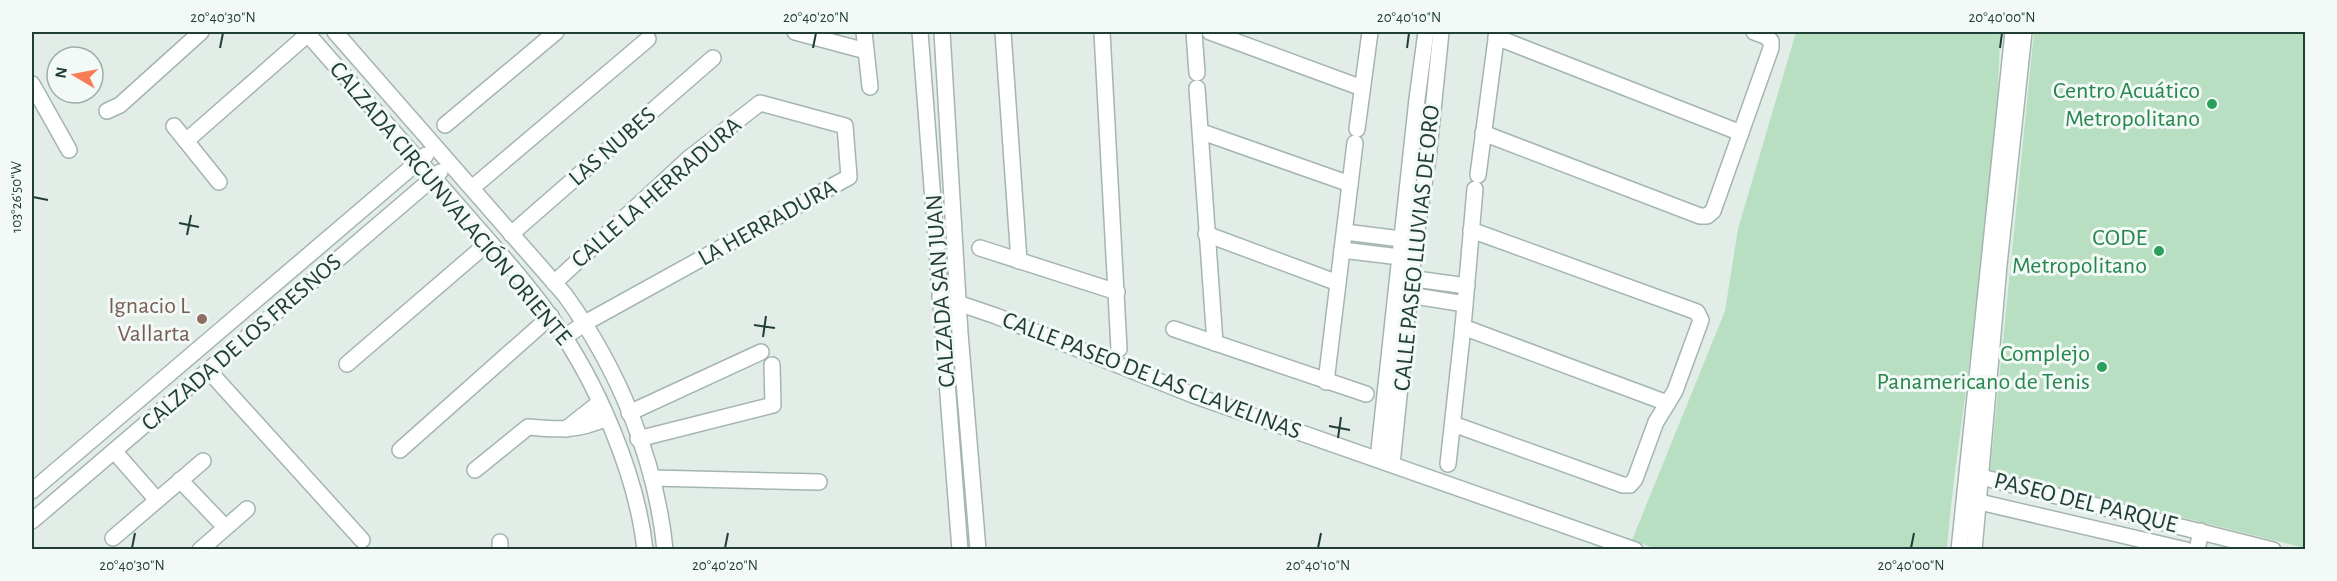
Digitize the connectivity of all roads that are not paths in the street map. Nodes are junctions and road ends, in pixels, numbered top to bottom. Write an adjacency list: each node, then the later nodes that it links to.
1 (201, 32): 30 (street)
2 (336, 32): 21 (street); 37 (street, CALZADA CIRCUNVALACIÓN ORIENTE)
3 (556, 32): 31 (street)
4 (795, 32): 22 (street)
5 (864, 32): 22 (street)
6 (920, 32): 26 (street, CALZADA SAN JUAN)
7 (942, 32): 25 (street, CALZADA SAN JUAN)
8 (1003, 32): 54 (street)
9 (1102, 32): 60 (street)
10 (1194, 32): 33 (street)
11 (1210, 32): 28 (street)
12 (1370, 32): 28 (street)
13 (1426, 32): 49 (street, CALLE PASEO LLUVIAS DE ORO)
14 (1441, 32): 49 (street, CALLE PASEO LLUVIAS DE ORO)
15 (1754, 32): 35 (street)
16 (2013, 32): 94 (street)
17 (2024, 32): 94 (street)
18 (307, 33): 21 (street, CALZADA CIRCUNVALACIÓN ORIENTE); 36 (street)
19 (1496, 34): 34 (street); 35 (street)
20 (648, 39): 44 (street)
21 (321, 47): 39 (street, CALZADA CIRCUNVALACIÓN ORIENTE)
22 (866, 51): 27 (street)
23 (713, 58): 47 (street, LAS NUBES)
24 (32, 84): 38 (street)
25 (946, 84): 26 (street); 64 (street, CALZADA SAN JUAN)
26 (925, 86): 62 (street, CALZADA SAN JUAN)
27 (870, 87)
28 (1362, 88): 43 (street)
29 (760, 103): 56 (street, CALLE LA HERRADURA); 67 (street, LA HERRADURA)
30 (107, 111)
31 (445, 125)
32 (174, 126): 36 (street)
33 (1202, 132): 43 (street); 48 (street)
34 (1483, 133): 35 (street); 45 (street)
35 (1741, 133)
36 (186, 141): 42 (street)
37 (435, 147): 39 (street, CALZADA DE LOS FRESNOS); 40 (street, CALZADA CIRCUNVALACIÓN ORIENTE)
38 (69, 150)
39 (419, 161): 41 (street, CALZADA CIRCUNVALACIÓN ORIENTE); 58 (street, CALZADA DE LOS FRESNOS)
40 (450, 164): 41 (street, CALZADA DE LOS FRESNOS); 44 (street, CALZADA CIRCUNVALACIÓN ORIENTE)
41 (433, 178): 50 (street, CALZADA CIRCUNVALACIÓN ORIENTE); 63 (street, CALZADA DE LOS FRESNOS)
42 (219, 182)
43 (1350, 184): 46 (street)
44 (472, 188): 47 (street, CALZADA CIRCUNVALACIÓN ORIENTE)
45 (1471, 230): 59 (street); 82 (street)
46 (1345, 232): 49 (street); 52 (street)
47 (511, 234): 56 (street, CALZADA CIRCUNVALACIÓN ORIENTE)
48 (1206, 234): 57 (street); 71 (street)
49 (1408, 240): 53 (street, CALLE PASEO LLUVIAS DE ORO)
50 (489, 242): 66 (street, CALZADA CIRCUNVALACIÓN ORIENTE); 74 (street)
51 (980, 248): 54 (street)
52 (1342, 250): 53 (street); 57 (street)
53 (1407, 258): 55 (street, CALLE PASEO LLUVIAS DE ORO)
54 (1019, 261): 60 (street)
55 (1405, 278): 59 (street); 61 (street, CALLE PASEO LLUVIAS DE ORO)
56 (554, 283): 67 (street, CALZADA CIRCUNVALACIÓN ORIENTE)
57 (1338, 284): 78 (street)
58 (274, 285): 63 (street); 77 (street, CALZADA DE LOS FRESNOS)
59 (1467, 286): 65 (street)
60 (1117, 292): 72 (street)
61 (1403, 295): 65 (street); 91 (street, CALLE PASEO LLUVIAS DE ORO)
62 (940, 297): 64 (street, CALLE PASEO DE LAS CLAVELINAS); 110 (street, CALZADA SAN JUAN)
63 (288, 302): 76 (street, CALZADA DE LOS FRESNOS)
64 (959, 302): 91 (street, CALLE PASEO DE LAS CLAVELINAS); 111 (street, CALZADA SAN JUAN)
65 (1465, 304): 68 (street)
66 (551, 316): 70 (street, CALZADA CIRCUNVALACIÓN ORIENTE); 88 (street)
67 (585, 323): 70 (street, LA HERRADURA); 83 (street, CALZADA CIRCUNVALACIÓN ORIENTE)
68 (1463, 327): 82 (street); 85 (street)
69 (1174, 329): 71 (street)
70 (565, 337): 81 (street, CALZADA CIRCUNVALACIÓN ORIENTE)
71 (1215, 343): 78 (street)
72 (1119, 349)
73 (761, 352): 83 (street)
74 (347, 364)
75 (772, 365): 87 (street)
76 (208, 370): 79 (street, CALZADA DE LOS FRESNOS); 106 (street)
77 (171, 372): 79 (street); 98 (street, CALZADA DE LOS FRESNOS)
78 (1326, 382): 80 (street)
79 (186, 389): 89 (street, CALZADA DE LOS FRESNOS)
80 (1366, 394)
81 (600, 403): 84 (street, CALZADA CIRCUNVALACIÓN ORIENTE); 86 (street)
82 (1667, 403): 85 (street)
83 (629, 413): 87 (street, CALZADA CIRCUNVALACIÓN ORIENTE)
84 (607, 418): 86 (street); 108 (street, CALZADA CIRCUNVALACIÓN ORIENTE)
85 (1453, 424): 92 (street)
86 (564, 430): 93 (street)
87 (638, 439): 95 (street, CALZADA CIRCUNVALACIÓN ORIENTE)
88 (400, 450)
89 (114, 451): 99 (street); 102 (street, CALZADA DE LOS FRESNOS)
90 (203, 461): 96 (street)
91 (1385, 462): 112 (street, CALLE PASEO DE LAS CLAVELINAS)
92 (1448, 464)
93 (475, 470)
94 (1974, 475): 100 (street); 104 (street, PASEO DEL PARQUE)
95 (652, 478): 97 (street); 109 (street, CALZADA CIRCUNVALACIÓN ORIENTE)
96 (180, 480): 99 (street); 103 (street)
97 (819, 482)
98 (32, 491)
99 (157, 500): 105 (street)
100 (1972, 500): 113 (street); 114 (street); 115 (street, PASEO DEL PARQUE)
101 (247, 509): 103 (street)
102 (32, 521)
103 (225, 527): 107 (street)
104 (2201, 531): 116 (street); 117 (street, PASEO DEL PARQUE)
105 (113, 538)
106 (362, 540)
107 (200, 549)
108 (645, 549)
109 (665, 549)
110 (960, 549)
111 (978, 549)
112 (1635, 549)
113 (1959, 549)
114 (1974, 549)
115 (2186, 549)
116 (2198, 549)
117 (2273, 549)

